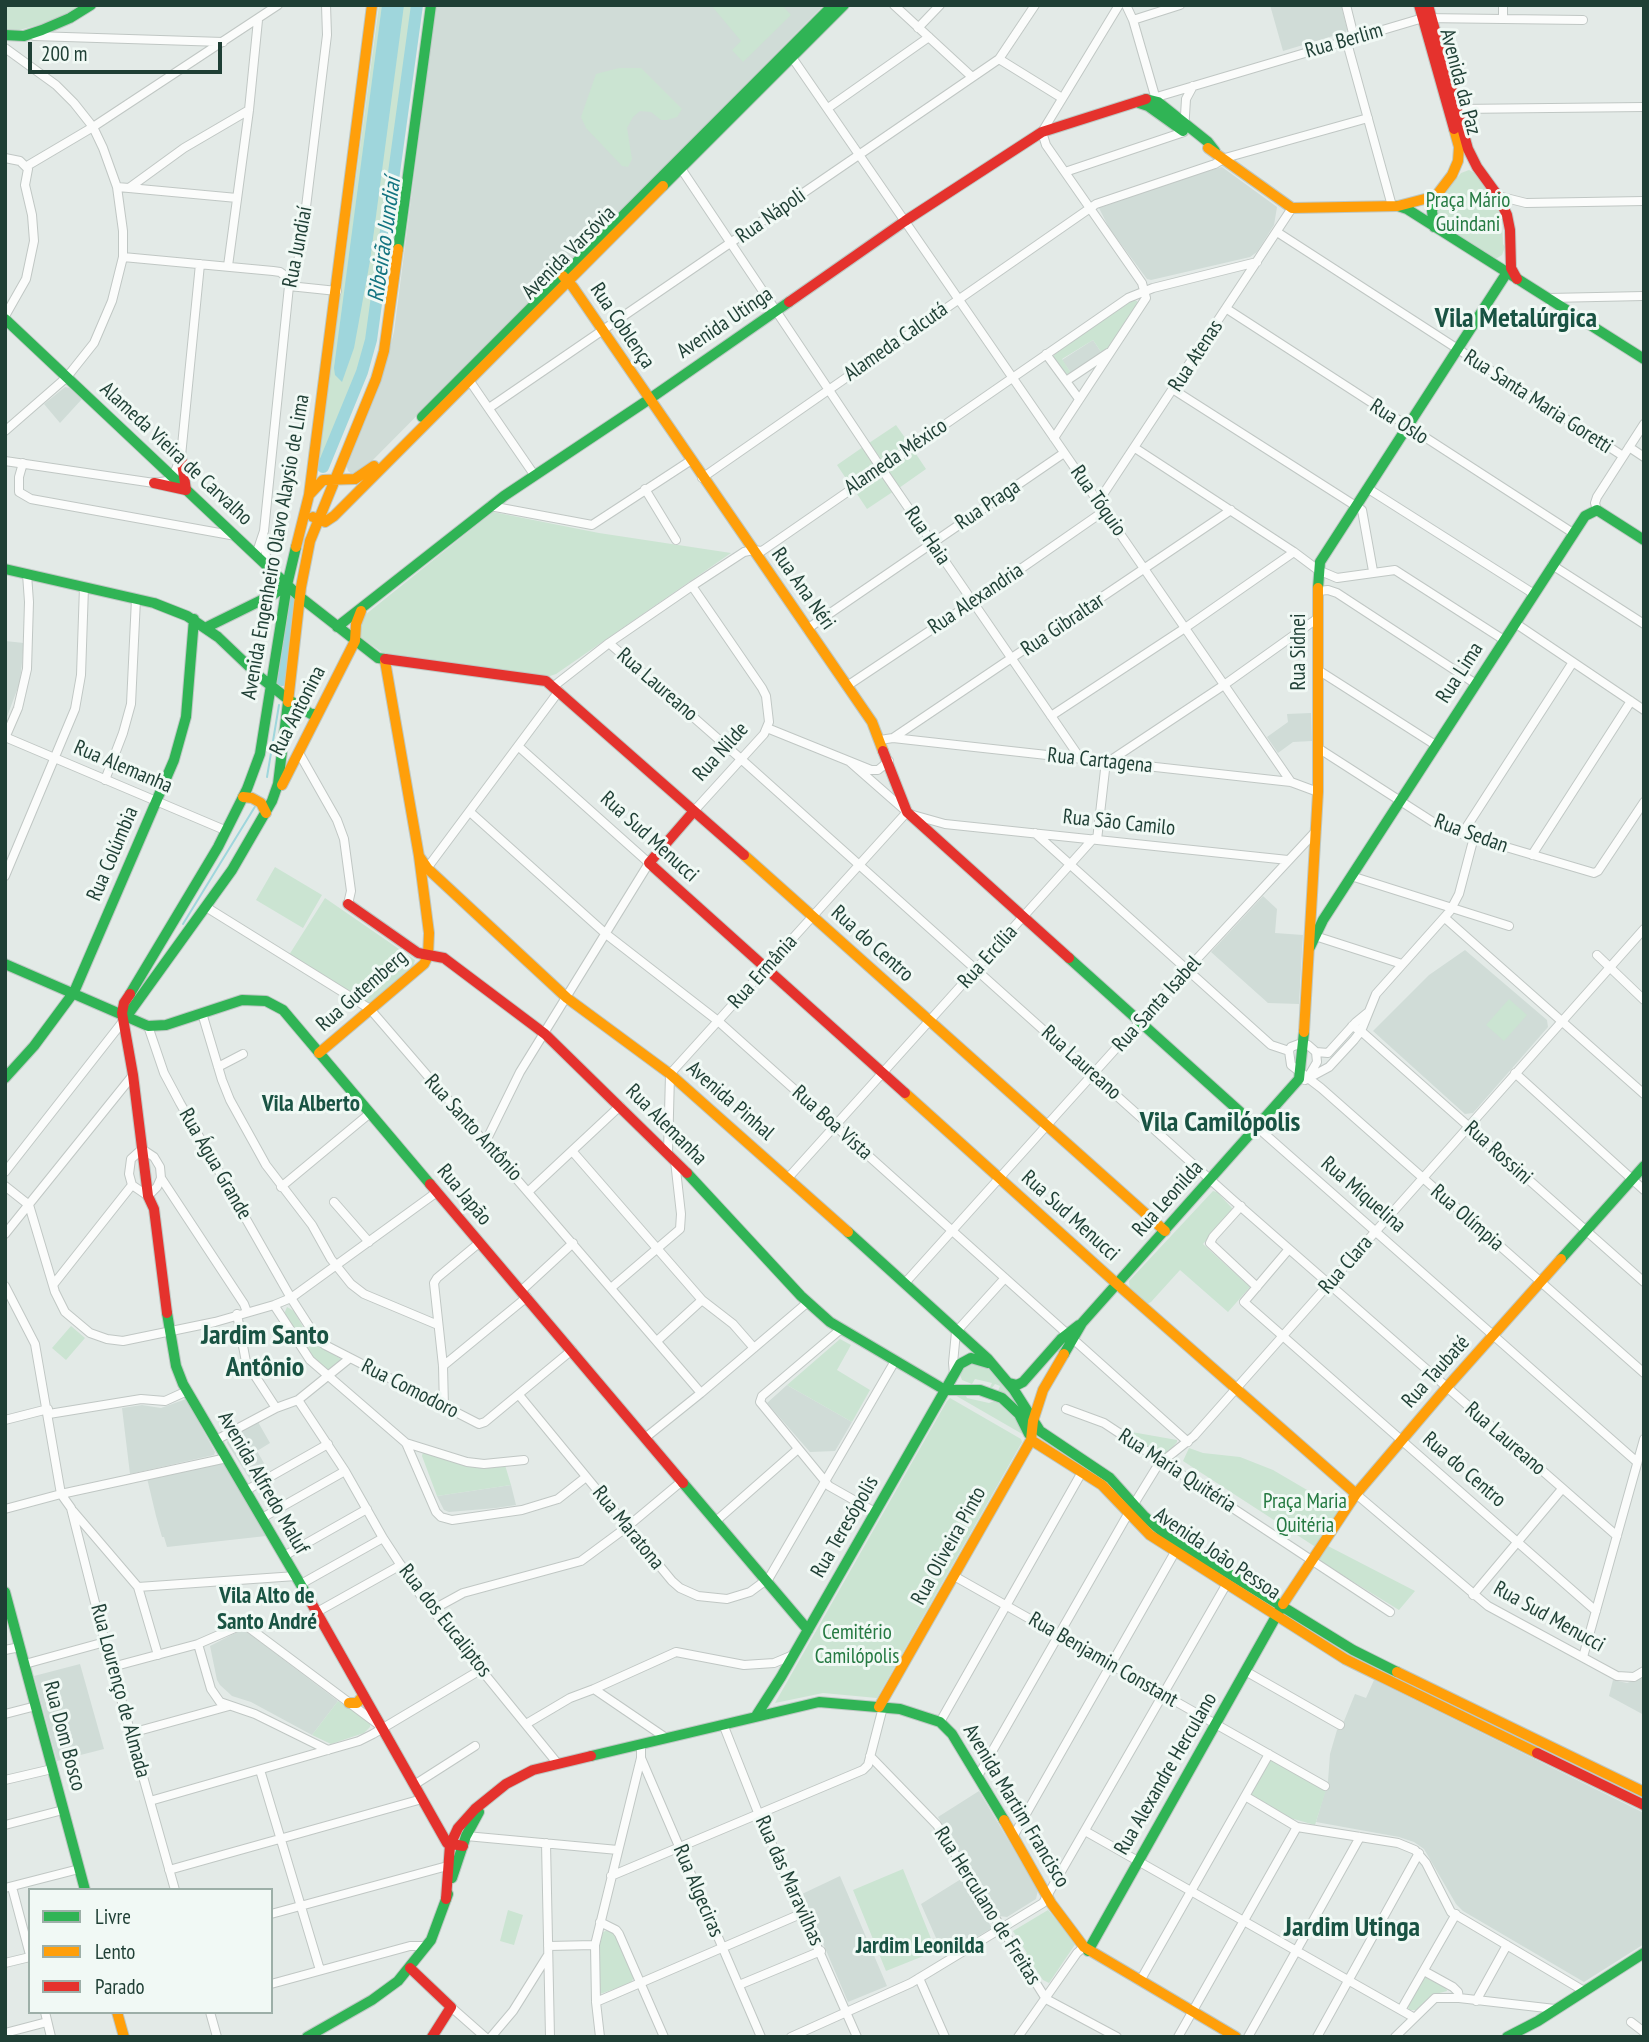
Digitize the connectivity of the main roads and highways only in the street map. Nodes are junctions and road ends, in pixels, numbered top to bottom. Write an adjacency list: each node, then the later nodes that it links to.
1 (91, 5): 9 (main road)
2 (372, 5): 30 (main road, Avenida Engenheiro Olavo Alaysio de Lima)
3 (431, 5): 27 (main road, Avenida Engenheiro Olavo Alaysio de Lima)
4 (833, 5): 10 (main road, Avenida Varsóvia)
5 (844, 5): 10 (main road, Avenida Varsóvia)
6 (1419, 5): 8 (main road, Avenida da Paz)
7 (1428, 5): 8 (main road, Avenida da Paz)
8 (1427, 18): 13 (main road, Avenida da Paz); 14 (main road, Avenida da Paz)
9 (5, 35)
10 (790, 53): 21 (main road, Avenida Varsóvia)
11 (1132, 102): 12 (main road); 12 (main road, Avenida Utinga); 25 (main road, Avenida Utinga)
12 (1184, 128): 16 (main road)
13 (1477, 167): 14 (main road); 18 (main road, Avenida da Paz)
14 (1455, 169): 15 (main road)
15 (1436, 196): 16 (main road); 17 (main road)
16 (1395, 206): 17 (main road)
17 (1434, 227): 19 (main road)
18 (1510, 245): 19 (main road); 20 (main road, Avenida da Paz)
19 (1489, 263): 20 (main road)
20 (1512, 276): 23 (main road); 57 (main road, Rua Sidnei)
21 (566, 279): 24 (main road, Avenida Varsóvia); 25 (main road, Rua Coblença)
22 (5, 317): 29 (main road, Alameda Vieira de Carvalho)
23 (1644, 359)
24 (467, 377): 27 (main road, Avenida Varsóvia); 32 (main road, Avenida Varsóvia)
25 (648, 400): 38 (main road, Avenida Utinga); 51 (main road, Rua Ana Néri)
26 (181, 456): 29 (main road)
27 (340, 479): 30 (main road, Avenida Varsóvia); 32 (main road); 33 (main road, Avenida Engenheiro Olavo Alaysio de Lima)
28 (154, 484): 29 (main road)
29 (186, 490): 36 (main road, Alameda Vieira de Carvalho)
30 (309, 495): 31 (main road, Avenida Engenheiro Olavo Alaysio de Lima)
31 (307, 509): 33 (main road); 36 (main road, Avenida Engenheiro Olavo Alaysio de Lima)
32 (341, 509): 33 (main road, Avenida Varsóvia)
33 (318, 521): 37 (main road, Avenida Engenheiro Olavo Alaysio de Lima)
34 (1644, 540): 58 (main road, Rua Lima)
35 (5, 569): 39 (main road)
36 (287, 584): 37 (main road, Alameda Vieira de Carvalho); 40 (main road); 44 (main road, Avenida Engenheiro Olavo Alaysio de Lima)
37 (300, 597): 41 (main road, Alameda Vieira de Carvalho); 45 (main road, Avenida Engenheiro Olavo Alaysio de Lima)
38 (361, 611): 41 (main road, Avenida Utinga); 42 (main road)
39 (194, 619): 40 (main road); 65 (main road, Rua Colúmbia)
40 (207, 627): 44 (main road)
41 (337, 627): 42 (main road, Alameda Vieira de Carvalho)
42 (355, 641): 43 (main road, Alameda Vieira de Carvalho); 46 (main road, Rua Antonina)
43 (385, 661): 49 (main road, Rua do Centro); 53 (main road, Avenida Pinhal)
44 (272, 687): 45 (main road); 47 (main road, Avenida Engenheiro Olavo Alaysio de Lima)
45 (289, 700): 46 (main road); 48 (main road, Avenida Engenheiro Olavo Alaysio de Lima)
46 (317, 714): 48 (main road, Rua Antonina)
47 (243, 797): 50 (main road); 59 (main road, Avenida Engenheiro Olavo Alaysio de Lima)
48 (274, 798): 50 (main road, Avenida Engenheiro Olavo Alaysio de Lima)
49 (694, 811): 52 (main road, Rua Nilde); 72 (main road, Rua do Centro)
50 (266, 813): 60 (main road, Avenida Engenheiro Olavo Alaysio de Lima)
51 (909, 813): 70 (main road, Rua Miquelina)
52 (649, 863): 73 (main road, Rua Sud Menucci)
53 (424, 871): 54 (main road, Avenida Pinhal); 56 (main road, Rua Gutemberg)
54 (442, 881): 56 (main road); 75 (main road, Avenida Pinhal)
55 (348, 904): 63 (main road, Rua Alemanha)
56 (425, 904): 63 (main road, Rua Gutemberg)
57 (1311, 917): 58 (main road); 61 (main road); 62 (main road, Rua Sidnei)
58 (1323, 920): 61 (main road, Rua Lima)
59 (173, 923): 60 (main road); 66 (main road, Avenida Engenheiro Olavo Alaysio de Lima)
60 (187, 935): 66 (main road, Avenida Engenheiro Olavo Alaysio de Lima)
61 (1318, 936): 62 (main road, Rua Lima)
62 (1309, 950): 69 (main road, Rua Sidnei)
63 (428, 956): 67 (main road, Rua Gutemberg); 80 (main road, Rua Alemanha)
64 (5, 964): 65 (main road)
65 (74, 992): 66 (main road); 68 (main road, Rua Colúmbia)
66 (124, 1017): 67 (main road, Rua Japão); 90 (main road, Avenida Alfredo Maluf)
67 (319, 1053): 89 (main road, Rua Japão)
68 (5, 1078)
69 (1301, 1079): 70 (main road, Rua Leonilda)
70 (1258, 1128): 72 (main road, Rua Leonilda)
71 (1644, 1166): 84 (main road, Rua Taubaté)
72 (1165, 1231): 73 (main road, Rua Leonilda)
73 (1117, 1284): 74 (main road, Rua Leonilda); 84 (main road, Rua Sud Menucci)
74 (1070, 1337): 77 (main road); 79 (main road)
75 (991, 1364): 76 (main road); 78 (main road, Avenida Pinhal)
76 (954, 1374): 80 (main road, Rua Teresópolis); 81 (main road)
77 (1029, 1375): 78 (main road); 79 (main road)
78 (1009, 1383): 82 (main road, Avenida João Pessoa)
79 (1044, 1387): 82 (main road)
80 (945, 1390): 81 (main road); 89 (main road, Rua Teresópolis)
81 (974, 1390): 83 (main road)
82 (1033, 1421): 83 (main road); 85 (main road, Avenida João Pessoa)
83 (1031, 1440): 85 (main road, Avenida João Pessoa); 93 (main road, Rua Oliveira Pinto)
84 (1356, 1494): 88 (main road, Rua Taubaté)
85 (1131, 1509): 88 (main road, Avenida João Pessoa); 88 (main road, Avenida João Pessoa)
86 (5, 1592): 87 (main road, Rua Dom Bosco)
87 (7, 1609): 102 (main road, Rua Dom Bosco)
88 (1279, 1612): 96 (main road, Avenida João Pessoa); 98 (main road, Avenida João Pessoa); 103 (main road, Rua Alexandre Herculano)
89 (808, 1630): 91 (main road, Rua Teresópolis)
90 (363, 1696): 92 (main road); 100 (main road, Avenida Alfredo Maluf)
91 (769, 1699): 94 (main road); 95 (main road, Rua Teresópolis)
92 (349, 1703)
93 (881, 1707): 94 (main road, Avenida Martim Francisco); 103 (main road, Avenida Martim Francisco)
94 (776, 1711): 95 (main road, Avenida Martim Francisco)
95 (756, 1716): 97 (main road, Avenida Martim Francisco)
96 (1644, 1793)
97 (486, 1801): 99 (main road, Avenida Martim Francisco); 100 (main road, Avenida Martim Francisco)
98 (1644, 1805)
99 (464, 1841): 100 (main road); 101 (main road, Avenida Martim Francisco)
100 (450, 1845): 101 (main road, Avenida Martim Francisco)
101 (452, 1866): 105 (main road, Avenida Martim Francisco)
102 (84, 1888)
103 (1086, 1949): 110 (main road, Avenida Martim Francisco)
104 (1644, 1953): 111 (main road)
105 (410, 1968): 108 (main road, Avenida Martim Francisco); 109 (main road)
106 (118, 2014): 107 (main road)
107 (124, 2037)
108 (307, 2037)
109 (432, 2037)
110 (1237, 2037)
111 (1507, 2037)

